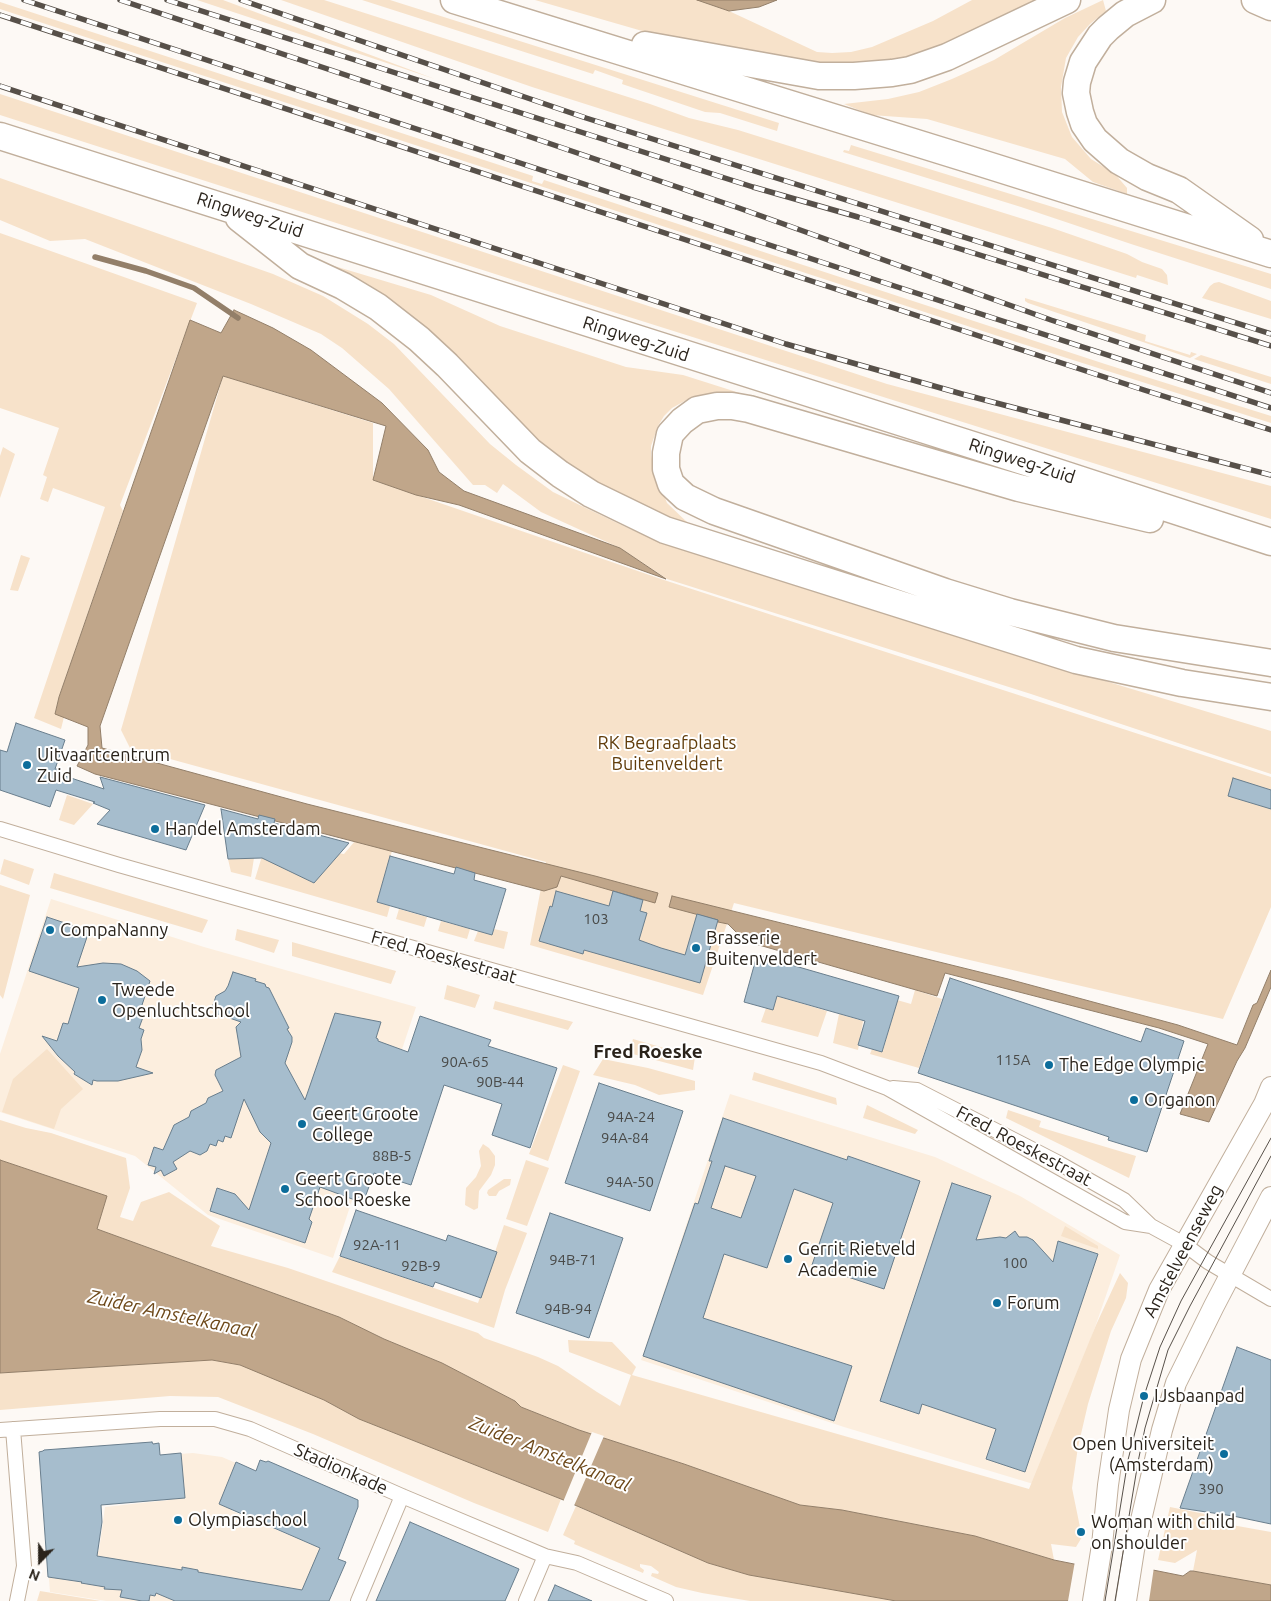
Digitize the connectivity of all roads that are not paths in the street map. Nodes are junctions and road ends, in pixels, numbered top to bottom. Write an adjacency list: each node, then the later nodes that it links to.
1 (454, 0): 6 (highway)
2 (1067, 0): 6 (highway)
3 (1152, 0): 9 (highway)
4 (1255, 0): 5 (highway)
5 (1271, 7)
6 (526, 23): 9 (highway)
7 (0, 136): 8 (highway, Ringweg-Zuid)
8 (226, 207): 10 (highway, Ringweg-Zuid); 13 (highway)
9 (1271, 254)
10 (1271, 542)
11 (1271, 547): 12 (highway)
12 (1271, 663)
13 (1271, 697)
14 (0, 829): 17 (street, Fred. Roeskestraat)
15 (1271, 1087): 17 (main road, Amstelveenseweg)
16 (1271, 1197): 18 (main road)
17 (1184, 1244): 18 (street, Fred. Roeskestraat); 27 (main road, Amstelveenseweg)
18 (1230, 1274): 19 (street); 28 (main road)
19 (1271, 1299)
20 (7, 1430): 21 (street, Stadionkade); 23 (street)
21 (402, 1496): 22 (street, Stadionkade); 24 (street)
22 (546, 1556): 25 (street); 26 (street, Stadionkade)
23 (17, 1601)
24 (358, 1601)
25 (526, 1601)
26 (666, 1601)
27 (1093, 1601)
28 (1126, 1601)

